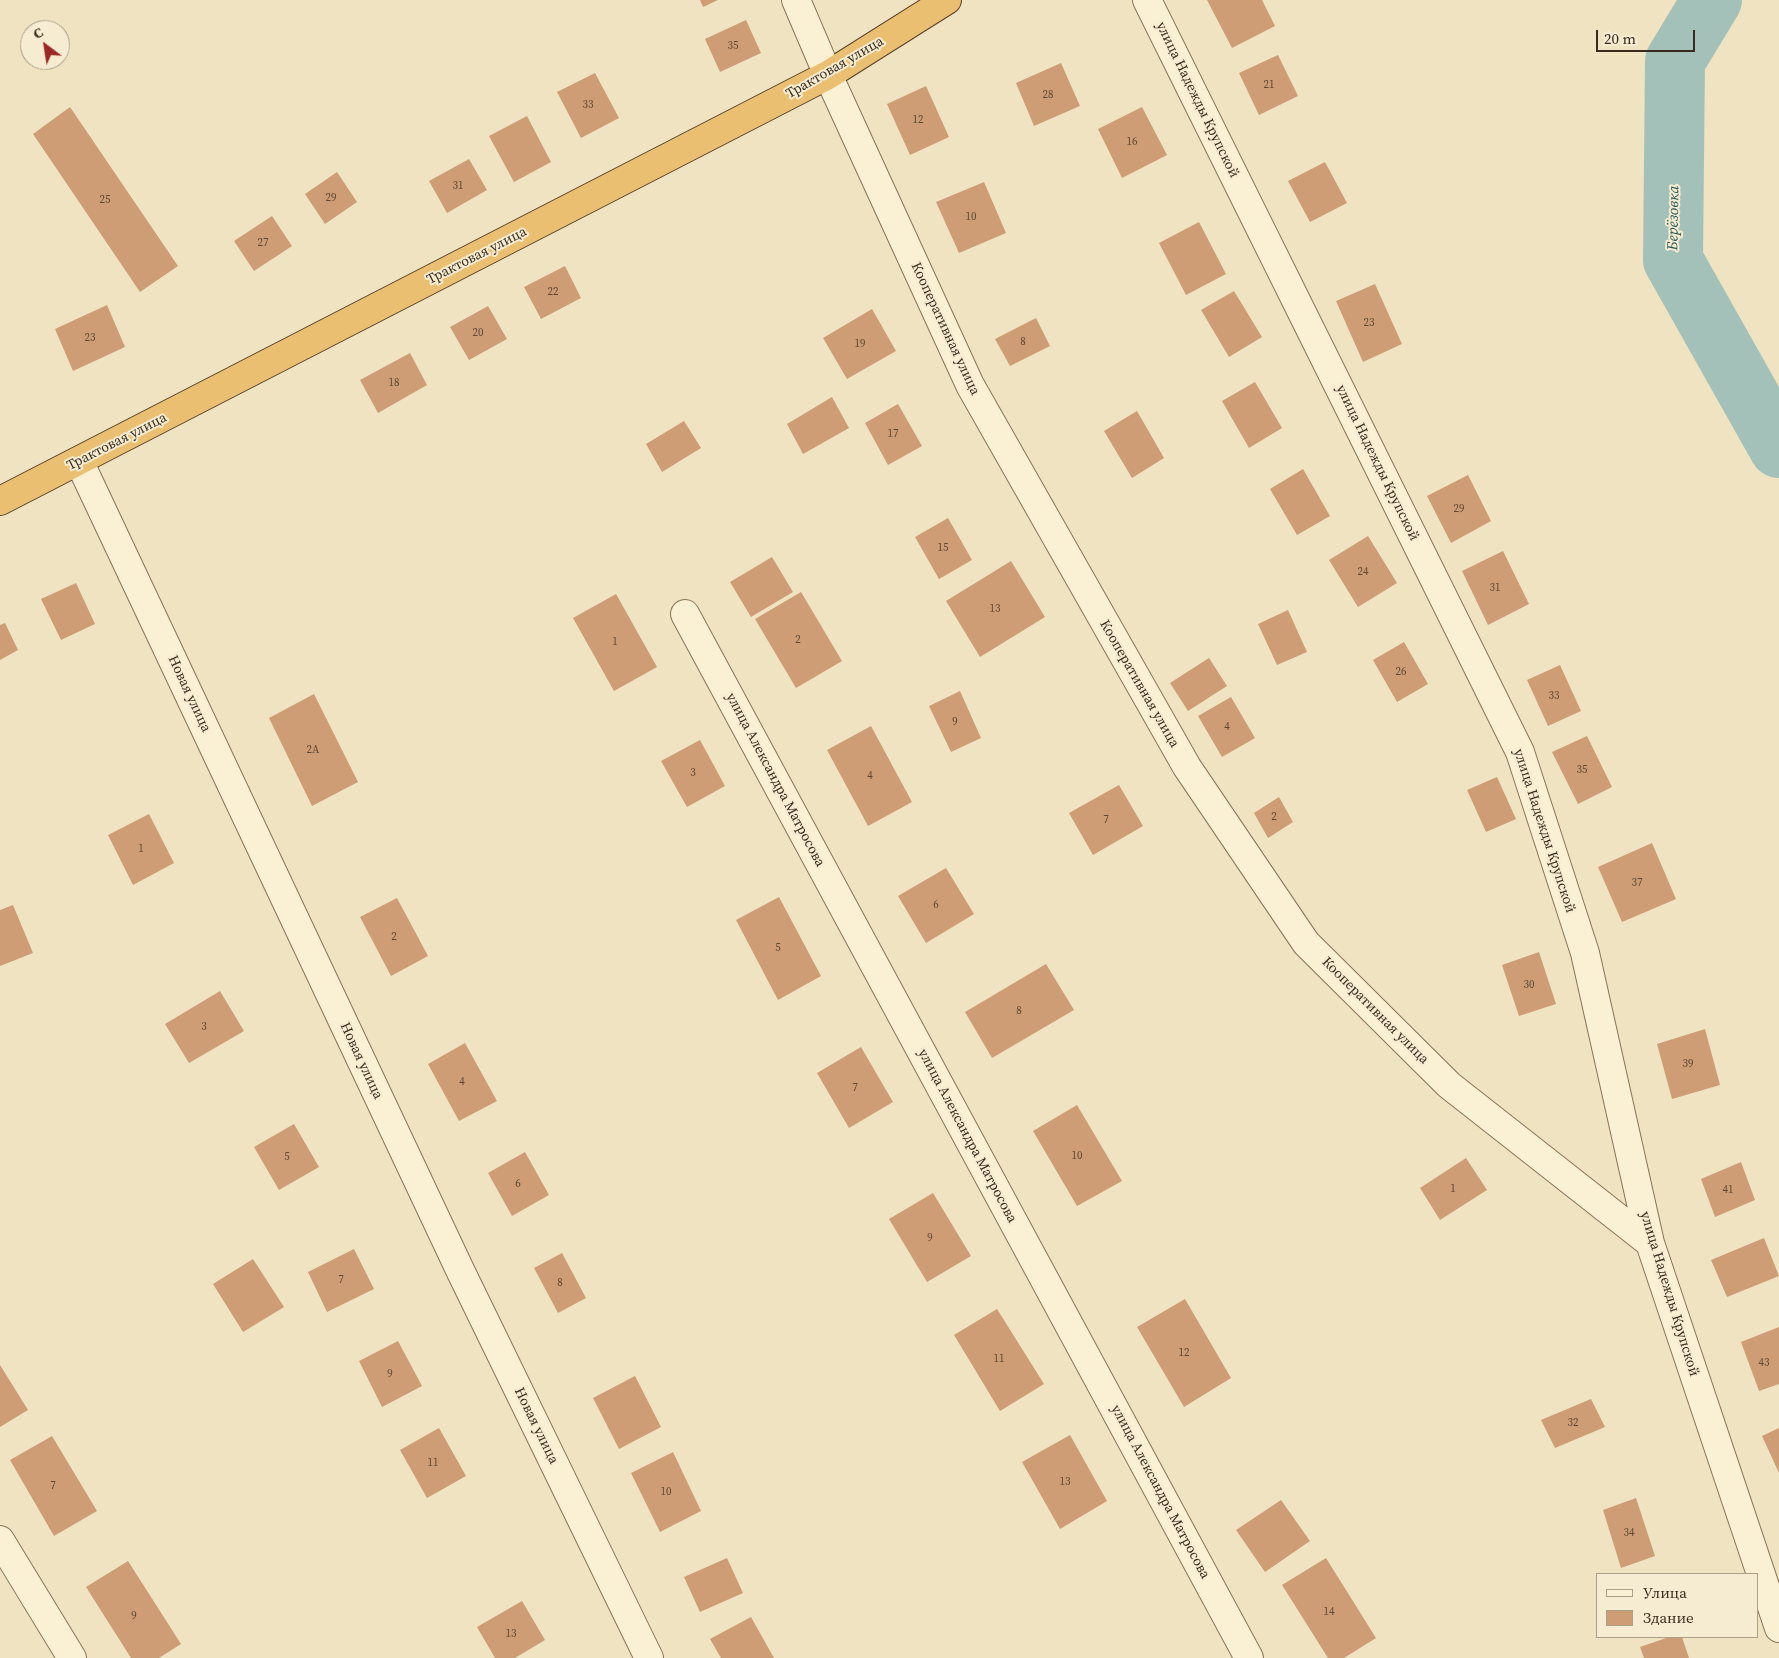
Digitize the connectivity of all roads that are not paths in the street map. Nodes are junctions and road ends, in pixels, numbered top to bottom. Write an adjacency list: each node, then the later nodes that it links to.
1 (796, 0): 4 (street, Кооперативная улица)
2 (947, 0): 4 (highway, Трактовая улица)
3 (1147, 0): 8 (street, улица Надежды Крупской)
4 (828, 75): 5 (highway, Трактовая улица); 8 (street, Кооперативная улица)
5 (79, 461): 6 (highway, Трактовая улица); 12 (street, Новая улица)
6 (0, 501)
7 (685, 614): 13 (street, улица Александра Матросова)
8 (1650, 1243): 10 (street, улица Надежды Крупской)
9 (0, 1540): 11 (street)
10 (1779, 1628)
11 (72, 1658)
12 (649, 1658)
13 (1249, 1658)

